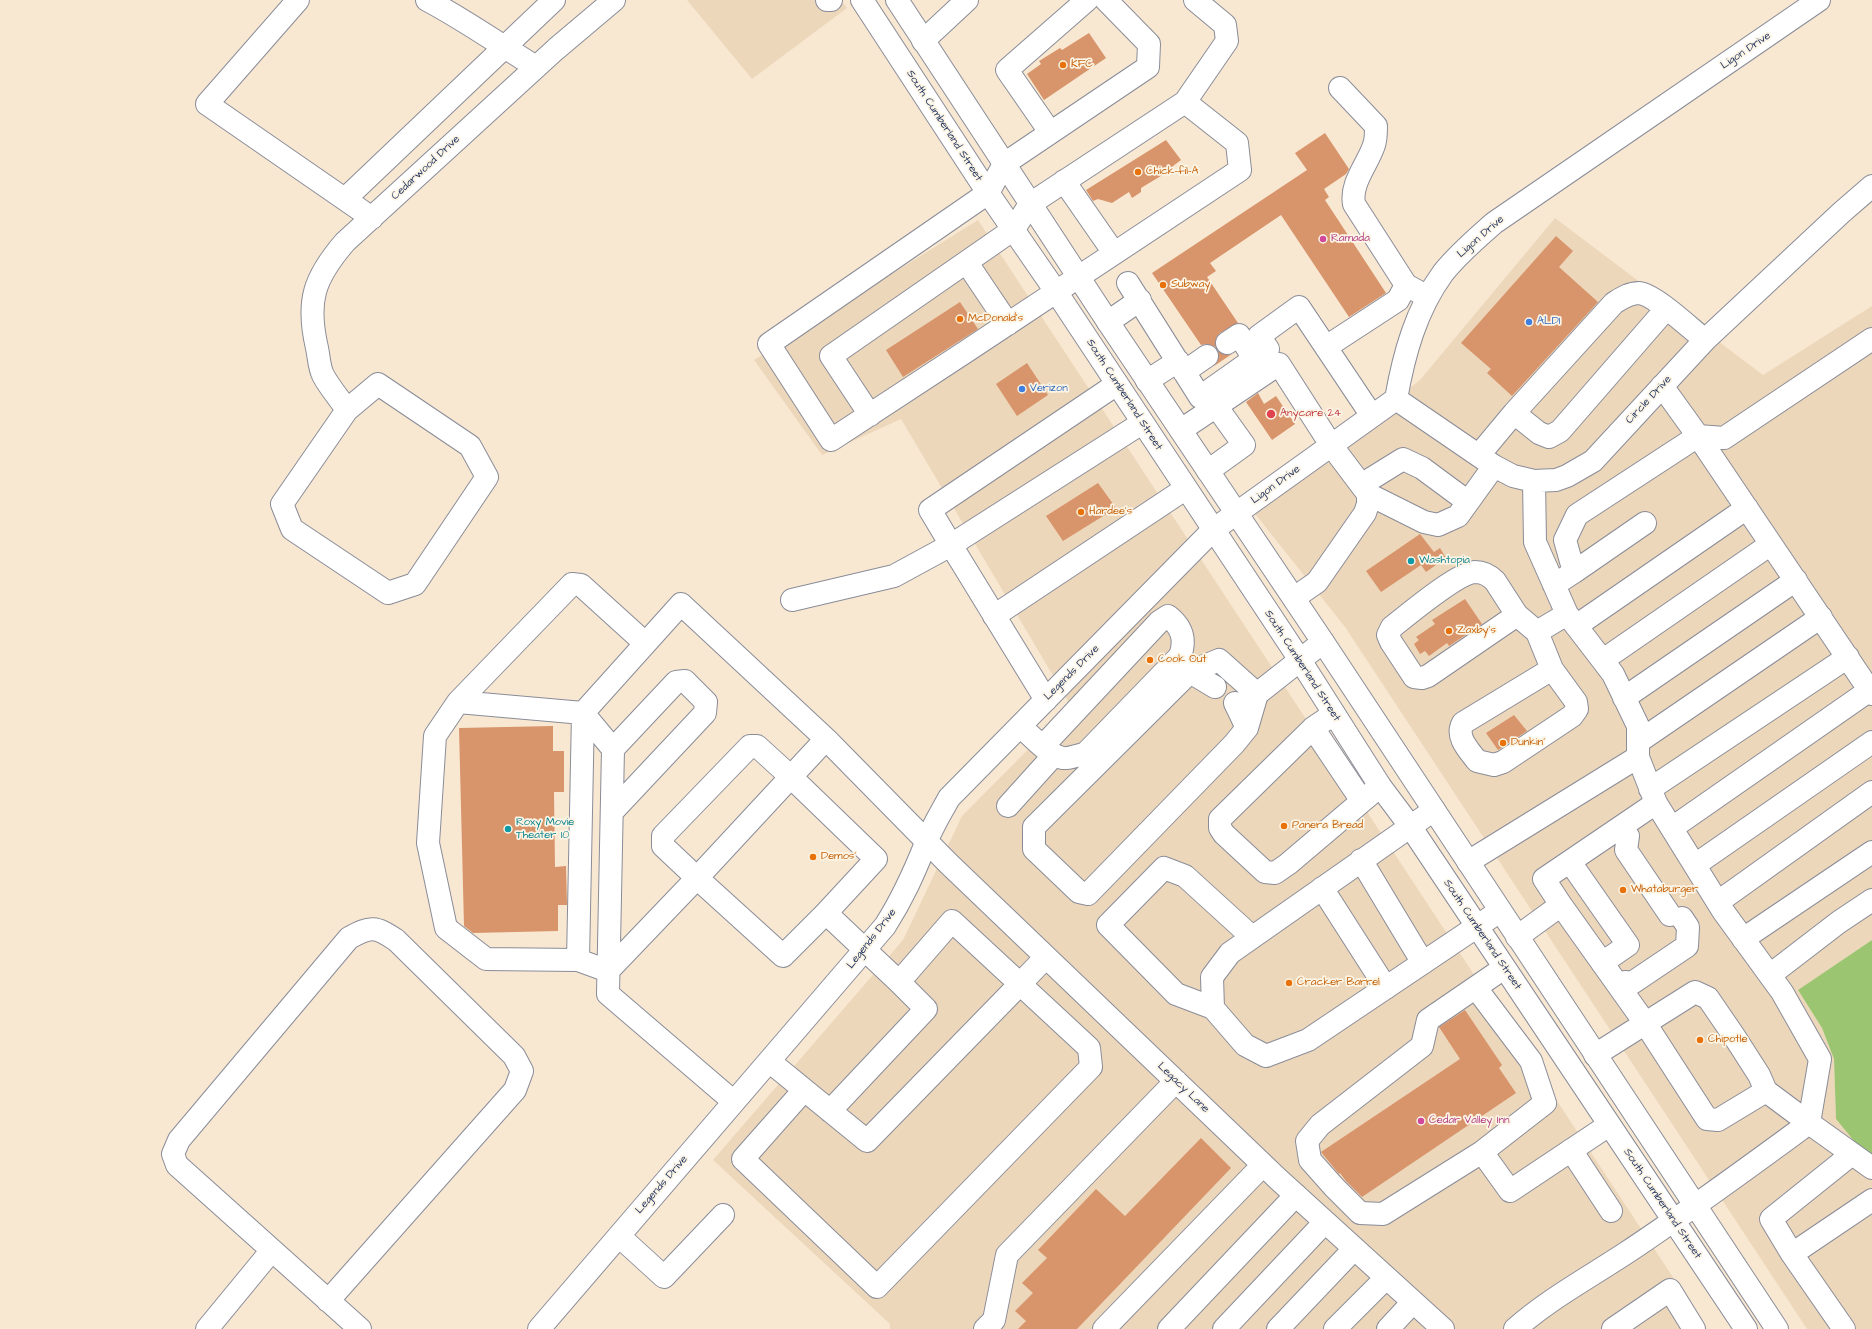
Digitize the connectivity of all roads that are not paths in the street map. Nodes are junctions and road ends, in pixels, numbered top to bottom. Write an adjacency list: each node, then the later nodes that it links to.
1 (298, 0): 24 (street)
2 (427, 0): 15 (street)
3 (554, 0): 15 (street)
4 (614, 0): 16 (street, Cedarwood Drive)
5 (827, 0): 6 (street)
6 (831, 0)
7 (862, 0): 23 (street, South Cumberland Street)
8 (896, 0): 14 (street)
9 (967, 0): 14 (street)
10 (1087, 0): 19 (street)
11 (1106, 0): 19 (street)
12 (1195, 0): 18 (street)
13 (1819, 0): 33 (street, Ligon Drive)
14 (923, 41): 20 (street)
15 (503, 47): 16 (street); 24 (street)
16 (536, 67): 26 (street, Cedarwood Drive)
17 (1340, 88): 31 (street)
18 (1185, 102): 21 (street); 28 (street)
19 (1050, 132): 20 (street)
20 (1004, 164): 23 (street); 25 (street)
21 (1064, 181): 25 (street); 28 (street)
22 (1872, 186): 38 (street, Circle Drive)
23 (988, 193): 27 (street, South Cumberland Street); 51 (street)
24 (345, 199): 26 (street)
25 (1030, 204): 27 (street); 30 (street)
26 (372, 218): 49 (street, Cedarwood Drive)
27 (1014, 229): 29 (street); 32 (street, South Cumberland Street)
28 (1114, 253): 30 (street)
29 (967, 263): 36 (street); 51 (street)
30 (1078, 277): 32 (street); 35 (street)
31 (1406, 285): 33 (street); 40 (street)
32 (1056, 293): 36 (street); 45 (street, South Cumberland Street)
33 (1428, 296): 47 (street, Ligon Drive)
34 (1666, 309): 38 (street); 50 (street); 50 (street)
35 (1108, 322): 43 (street); 44 (street)
36 (1008, 324): 51 (street)
37 (1872, 339): 55 (street)
38 (1705, 340): 46 (street, Circle Drive)
39 (1227, 343): 42 (street)
40 (1326, 347): 42 (street); 52 (street)
41 (1207, 356): 43 (street)
42 (1267, 357): 43 (street); 48 (street); 56 (street)
43 (1181, 366): 44 (street)
44 (1148, 381): 54 (street)
45 (1117, 384): 53 (street, South Cumberland Street); 68 (street)
46 (1662, 386): 55 (street); 59 (street, Circle Drive)
47 (1396, 399): 52 (street, Ligon Drive); 57 (street, Circle Drive)
48 (1216, 406): 54 (street); 58 (street)
49 (347, 410): 49 (street)
50 (1514, 413): 57 (street)
51 (870, 415)
52 (1372, 416): 56 (street, Ligon Drive)
53 (1142, 423): 60 (street, South Cumberland Street); 68 (street)
54 (1181, 430): 58 (street)
55 (1698, 436): 63 (street); 69 (street)
56 (1331, 446): 61 (street); 64 (street, Ligon Drive)
57 (1486, 461): 59 (street, Circle Drive); 62 (street)
58 (1208, 471): 64 (street)
59 (1534, 481): 71 (street)
60 (1185, 488): 66 (street, South Cumberland Street); 75 (street)
61 (1365, 490): 62 (street); 62 (street); 72 (street)
62 (1468, 502)
63 (1747, 508): 67 (street); 77 (street)
64 (1237, 513): 66 (street, Ligon Drive); 72 (street)
65 (1645, 523): 69 (street)
66 (1213, 530): 82 (street, South Cumberland Street); 90 (street, Legends Drive)
67 (1771, 544): 70 (street); 83 (street)
68 (951, 545): 73 (street); 75 (street)
69 (1574, 572): 71 (street)
70 (1796, 580): 76 (street); 89 (street)
71 (1554, 585): 77 (street)
72 (1294, 598): 79 (street)
73 (792, 600)
74 (1517, 615): 74 (street); 78 (street)
75 (994, 616): 90 (street)
76 (1821, 617): 81 (street); 101 (street)
77 (1572, 620): 78 (street); 83 (street)
78 (1537, 632): 84 (street)
79 (1324, 642): 82 (street); 109 (street)
80 (645, 643): 91 (street); 93 (street); 98 (street, Legacy Lane)
81 (1848, 657): 87 (street); 106 (street)
82 (1300, 660): 88 (street); 94 (street, South Cumberland Street)
83 (1602, 660): 89 (street)
84 (1552, 669): 84 (street)
85 (1190, 672): 86 (street); 88 (street); 96 (street)
86 (1215, 687)
87 (1871, 692): 112 (street)
88 (1257, 694): 96 (street)
89 (1624, 698): 101 (street)
90 (1046, 700): 95 (street, Legends Drive)
91 (458, 702): 93 (street); 133 (street)
92 (1235, 703): 96 (street)
93 (583, 713): 100 (street); 133 (street)
94 (1334, 714): 97 (street); 104 (street, South Cumberland Street)
95 (1020, 726): 102 (street); 114 (street, Legends Drive)
96 (1247, 728)
97 (1313, 728): 107 (street); 107 (street)
98 (826, 739): 103 (street); 114 (street, Legacy Lane)
99 (1872, 742): 119 (street)
100 (613, 749): 110 (street); 110 (street)
101 (1638, 750): 106 (street); 117 (street)
102 (1057, 752): 102 (street); 108 (street)
103 (791, 777): 120 (street); 120 (street); 126 (street)
104 (1380, 786): 107 (street); 111 (street, South Cumberland Street)
105 (1872, 792): 123 (street)
106 (1653, 796): 112 (street); 113 (street)
107 (1362, 801)
108 (1008, 806)
109 (1434, 810): 111 (street); 117 (street)
110 (612, 812): 137 (street)
111 (1410, 826): 116 (street); 127 (street, South Cumberland Street)
112 (1672, 828): 119 (street)
113 (1625, 832): 118 (street); 141 (street)
114 (926, 842): 131 (street, Legends Drive); 132 (street, Legacy Lane)
115 (1872, 852): 130 (street)
116 (1361, 860): 121 (street); 134 (street)
117 (1468, 862): 125 (street)
118 (1570, 862): 124 (street); 135 (street)
119 (1695, 865): 123 (street)
120 (696, 878): 126 (street); 137 (street)
121 (1322, 888): 128 (street); 142 (street)
122 (1872, 900): 138 (street)
123 (1718, 902): 130 (street)
124 (1561, 905): 129 (street); 135 (street)
125 (1500, 911): 127 (street); 129 (street)
126 (826, 914): 131 (street)
127 (1477, 926): 134 (street); 136 (street, South Cumberland Street)
128 (1252, 937): 144 (street); 144 (street)
129 (1517, 937): 146 (street)
130 (1743, 939): 138 (street)
131 (865, 950): 139 (street); 147 (street, Legends Drive)
132 (1046, 957): 140 (street); 148 (street, Legacy Lane)
133 (578, 960): 137 (street)
134 (1422, 963): 142 (street)
135 (1602, 963): 141 (street)
136 (1504, 968): 143 (street); 154 (street, South Cumberland Street)
137 (608, 971): 151 (street)
138 (1770, 975): 153 (street)
139 (899, 982): 140 (street); 152 (street)
140 (1020, 984): 149 (street); 152 (street)
141 (1622, 984): 145 (street)
142 (1386, 988): 144 (street)
143 (1476, 988): 156 (street); 156 (street)
144 (1213, 1008)
145 (1644, 1023): 146 (street); 150 (street); 150 (street)
146 (1595, 1055): 162 (street)
147 (769, 1061): 149 (street); 151 (street, Legends Drive)
148 (1176, 1082): 158 (street, Legacy Lane); 178 (street)
149 (804, 1090): 152 (street)
150 (1766, 1091): 153 (street)
151 (734, 1102): 167 (street, Legends Drive)
152 (830, 1111)
153 (1810, 1123): 157 (street); 162 (street)
154 (1609, 1125): 155 (street); 165 (street, South Cumberland Street)
155 (1571, 1150): 156 (street); 163 (street)
156 (1482, 1152)
157 (1852, 1154): 159 (street); 170 (street)
158 (1263, 1165): 160 (street, Legacy Lane); 179 (street)
159 (1872, 1168)
160 (1296, 1195): 166 (street, Legacy Lane); 180 (street)
161 (1872, 1200): 170 (street)
162 (1695, 1206): 165 (street); 189 (street)
163 (1611, 1211)
164 (723, 1215): 167 (street)
165 (1673, 1221): 186 (street); 188 (street, South Cumberland Street)
166 (1326, 1222): 168 (street, Legacy Lane); 181 (street)
167 (619, 1236): 177 (street, Legends Drive)
168 (1354, 1248): 171 (street, Legacy Lane); 182 (street)
169 (272, 1250): 172 (street); 172 (street); 175 (street)
170 (1792, 1254): 190 (street)
171 (1386, 1278): 173 (street, Legacy Lane); 183 (street)
172 (328, 1301): 176 (street)
173 (1413, 1302): 184 (street); 185 (street, Legacy Lane)
174 (1687, 1327): 187 (street)
175 (207, 1329)
176 (360, 1329)
177 (539, 1329)
178 (985, 1329)
179 (1104, 1329)
180 (1169, 1329)
181 (1224, 1329)
182 (1278, 1329)
183 (1335, 1329)
184 (1388, 1329)
185 (1443, 1329)
186 (1515, 1329)
187 (1613, 1329)
188 (1746, 1329)
189 (1776, 1329)
190 (1844, 1329)

